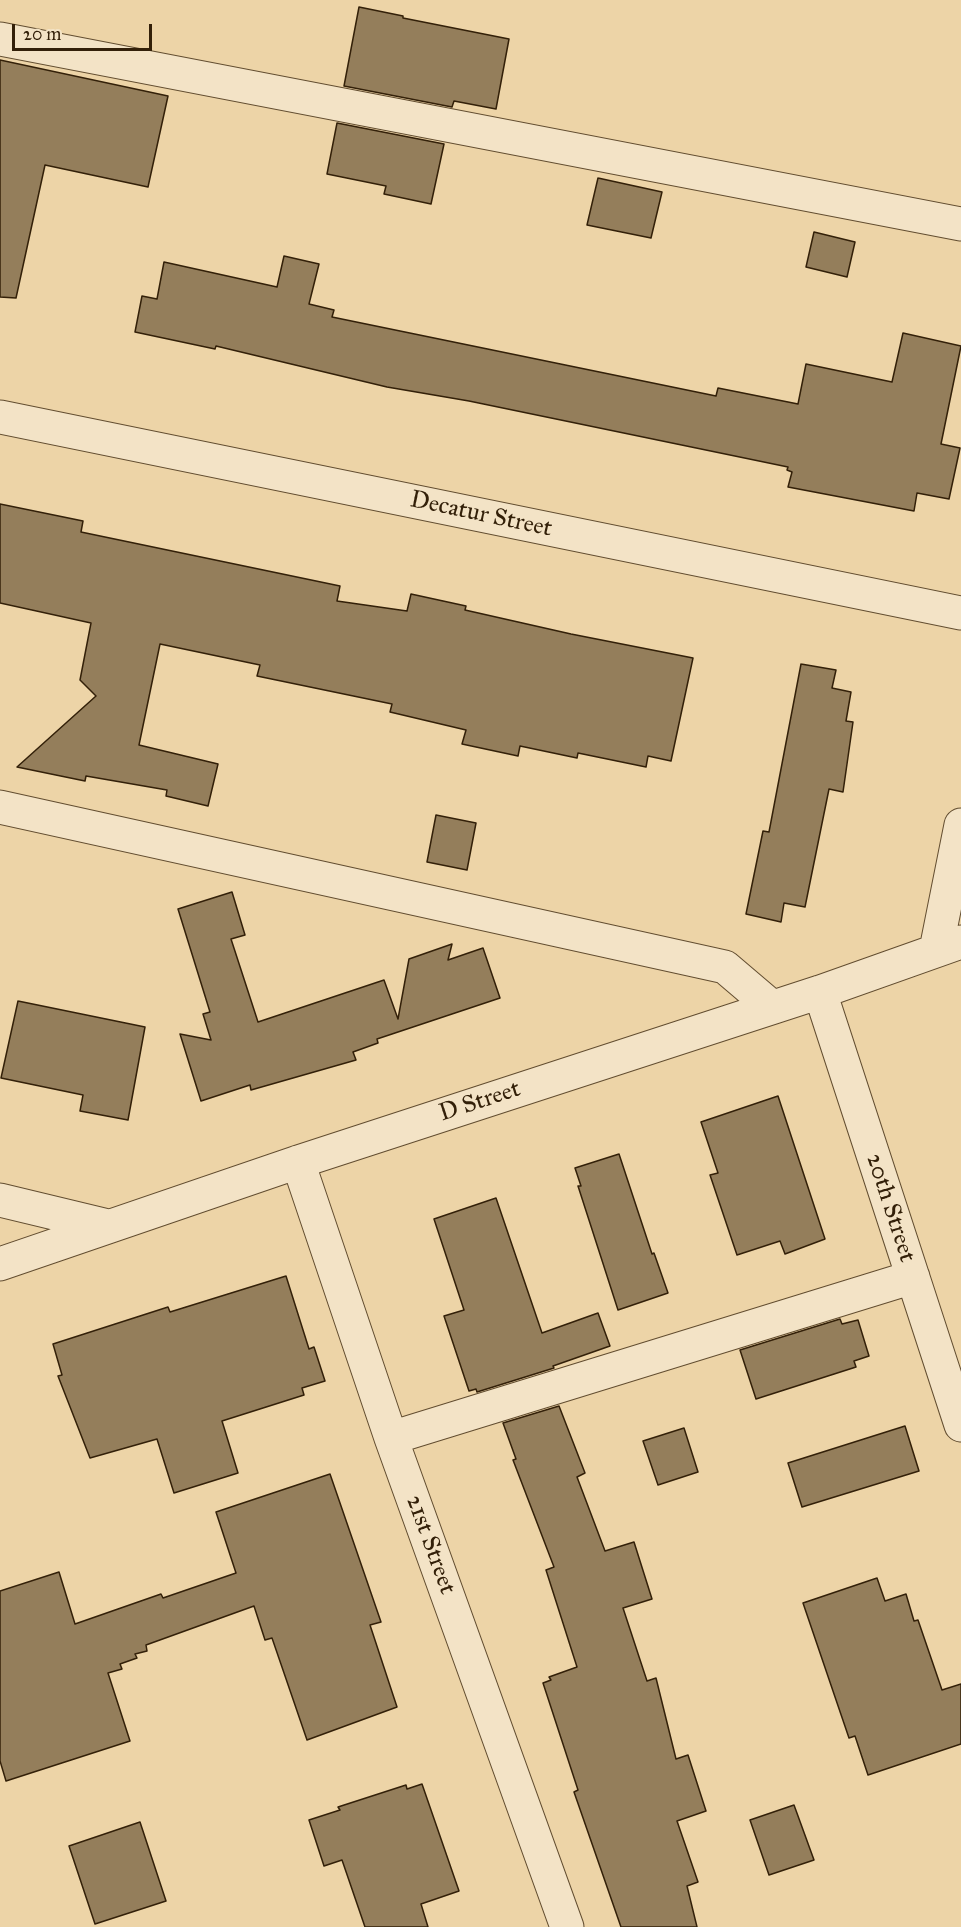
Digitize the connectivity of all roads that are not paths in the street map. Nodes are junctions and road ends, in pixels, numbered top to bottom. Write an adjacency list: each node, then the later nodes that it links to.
1 (0, 39): 2 (street)
2 (961, 224)
3 (0, 417): 4 (street, Decatur Street)
4 (961, 613)
5 (0, 807): 9 (street)
6 (961, 825): 7 (street)
7 (948, 946): 8 (street, D Street)
8 (820, 992): 9 (street, D Street); 14 (street, 20th Street)
9 (772, 1006): 10 (street, D Street)
10 (298, 1162): 12 (street, D Street); 16 (street, 21st Street)
11 (0, 1200): 12 (street)
12 (108, 1226): 13 (street, D Street)
13 (0, 1264)
14 (913, 1277): 15 (street, 20th Street); 16 (street)
15 (961, 1425)
16 (391, 1438): 17 (street, 21st Street)
17 (567, 1927)

